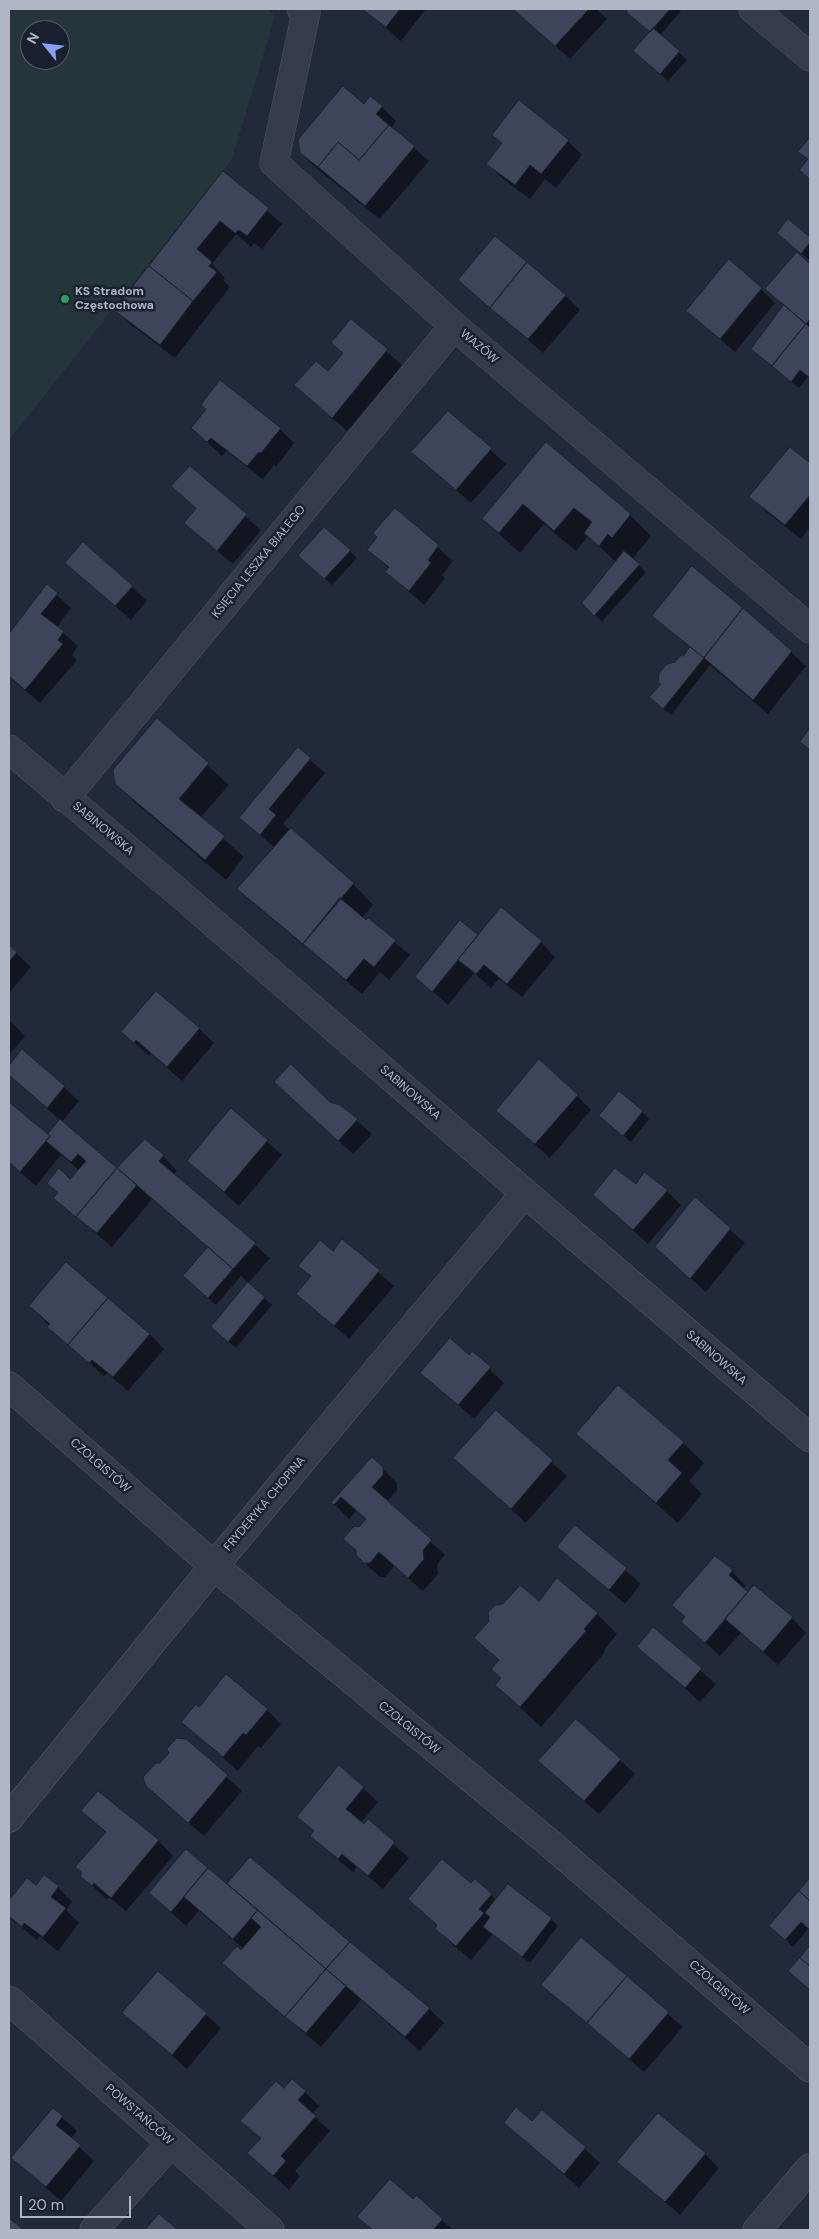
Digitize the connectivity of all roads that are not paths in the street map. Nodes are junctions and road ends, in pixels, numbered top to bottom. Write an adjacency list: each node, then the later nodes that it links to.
1 (301, 9): 4 (street, WAZÓW)
2 (753, 9): 3 (street)
3 (810, 57)
4 (454, 326): 5 (street, WAZÓW); 7 (street, KSIĘCIA LESZKA BIAŁEGO)
5 (810, 629)
6 (9, 749): 7 (street, SABINOWSKA)
7 (65, 798): 8 (street, SABINOWSKA)
8 (524, 1193): 10 (street, SABINOWSKA); 11 (street, FRYDERYKA CHOPINA)
9 (9, 1386): 11 (street, CZOŁGISTÓW)
10 (810, 1438)
11 (214, 1566): 12 (street, FRYDERYKA CHOPINA); 14 (street, CZOŁGISTÓW)
12 (9, 1818)
13 (9, 2000): 15 (street, POWSTAŃCÓW)
14 (810, 2068)
15 (170, 2143): 17 (street); 18 (street, POWSTAŃCÓW)
16 (810, 2168): 19 (street)
17 (94, 2230)
18 (270, 2230)
19 (757, 2230)

